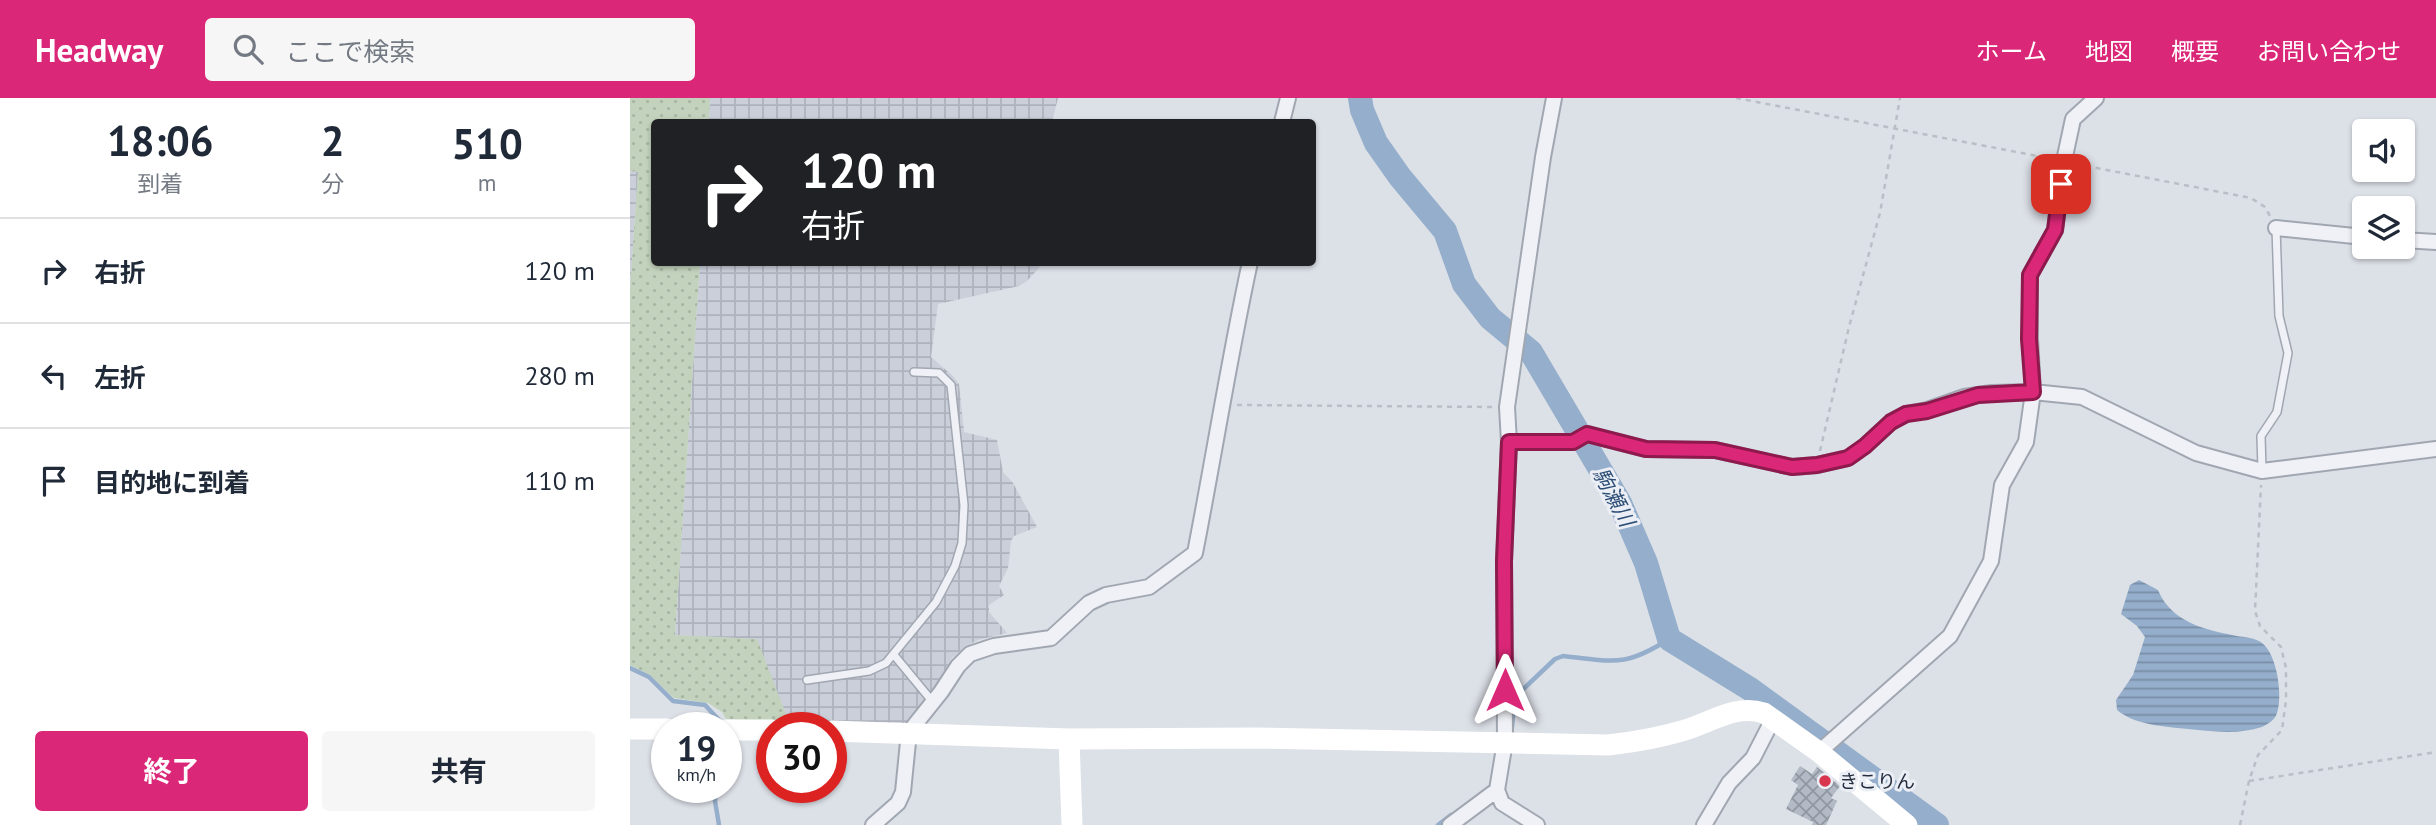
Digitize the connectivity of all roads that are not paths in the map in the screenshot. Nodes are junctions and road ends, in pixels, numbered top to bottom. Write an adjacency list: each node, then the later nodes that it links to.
1 (1288, 98): 4 (street)
2 (1554, 98): 12 (street)
3 (2096, 98): 11 (street)
4 (1283, 119)
5 (2276, 228): 6 (street); 14 (lane)
6 (2352, 236)
7 (2415, 241): 8 (street)
8 (2436, 242)
9 (1249, 266): 17 (street)
10 (914, 372): 15 (lane)
11 (2033, 392): 12 (street); 14 (street); 25 (street)
12 (1509, 442): 24 (street)
13 (2436, 449): 14 (street)
14 (2262, 471)
15 (894, 654): 16 (lane); 17 (lane)
16 (807, 680)
17 (932, 701): 22 (street)
18 (1773, 719): 24 (street); 25 (street); 31 (street)
19 (630, 729): 20 (street)
20 (651, 729)
21 (847, 731): 22 (street)
22 (909, 732): 23 (street); 27 (street)
23 (1069, 739): 24 (street); 28 (street)
24 (1505, 742): 26 (street)
25 (1819, 752): 32 (street)
26 (1497, 790): 29 (street); 30 (street)
27 (873, 825)
28 (1072, 825)
29 (1450, 825)
30 (1537, 825)
31 (1704, 825)
32 (1907, 825)

